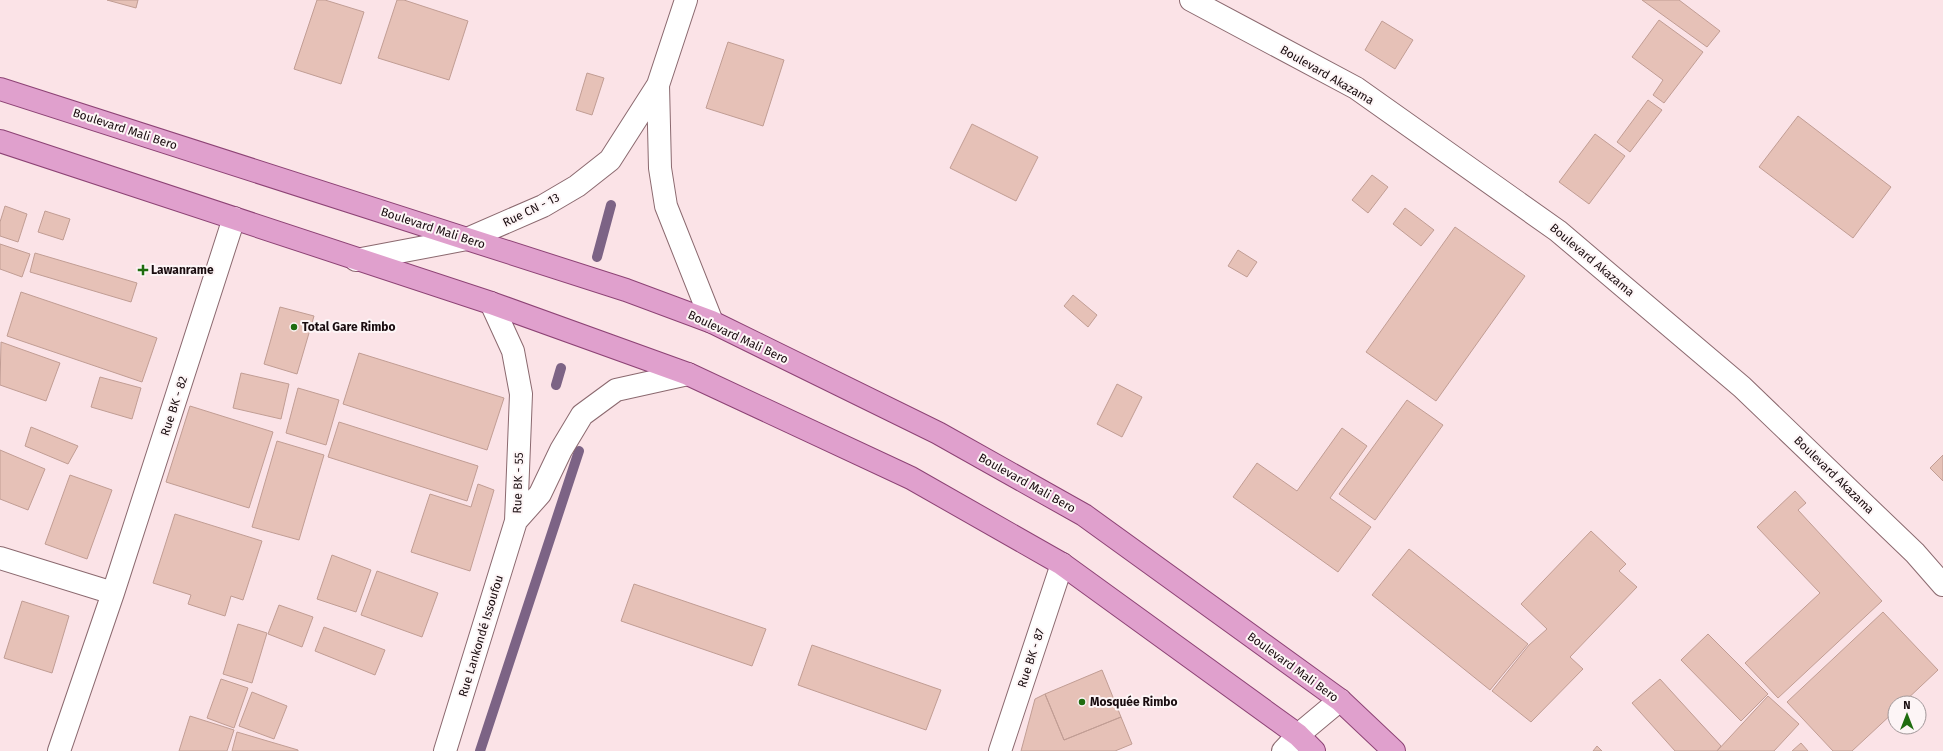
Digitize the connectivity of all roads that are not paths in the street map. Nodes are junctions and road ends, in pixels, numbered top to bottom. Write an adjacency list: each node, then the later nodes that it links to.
1 (686, 0): 3 (street, Rue CN - 13)
2 (1191, 0): 15 (street, Boulevard Akazama)
3 (658, 85): 7 (street, Rue CN - 13); 10 (street, Rue CN - 13)
4 (0, 89): 7 (main road, Boulevard Mali Bero)
5 (0, 141): 6 (main road)
6 (234, 218): 8 (main road); 16 (street, Rue BK - 82)
7 (467, 239): 8 (street, Rue CN - 13); 10 (main road, Boulevard Mali Bero)
8 (356, 260): 9 (main road)
9 (491, 303): 11 (main road); 12 (street, Rue BK - 55)
10 (712, 322): 17 (main road, Boulevard Mali Bero)
11 (688, 374): 12 (street, Rue BK - 55); 14 (main road)
12 (516, 521): 20 (street, Rue Lankondé Issoufou)
13 (0, 558): 16 (street)
14 (1062, 564): 18 (main road); 21 (street, Rue BK - 87)
15 (1943, 586)
16 (113, 593): 19 (street, Rue BK - 82)
17 (1340, 700): 18 (street); 23 (main road, Boulevard Mali Bero)
18 (1290, 743): 22 (main road)
19 (59, 751)
20 (445, 751)
21 (1000, 751)
22 (1314, 751)
23 (1394, 751)

